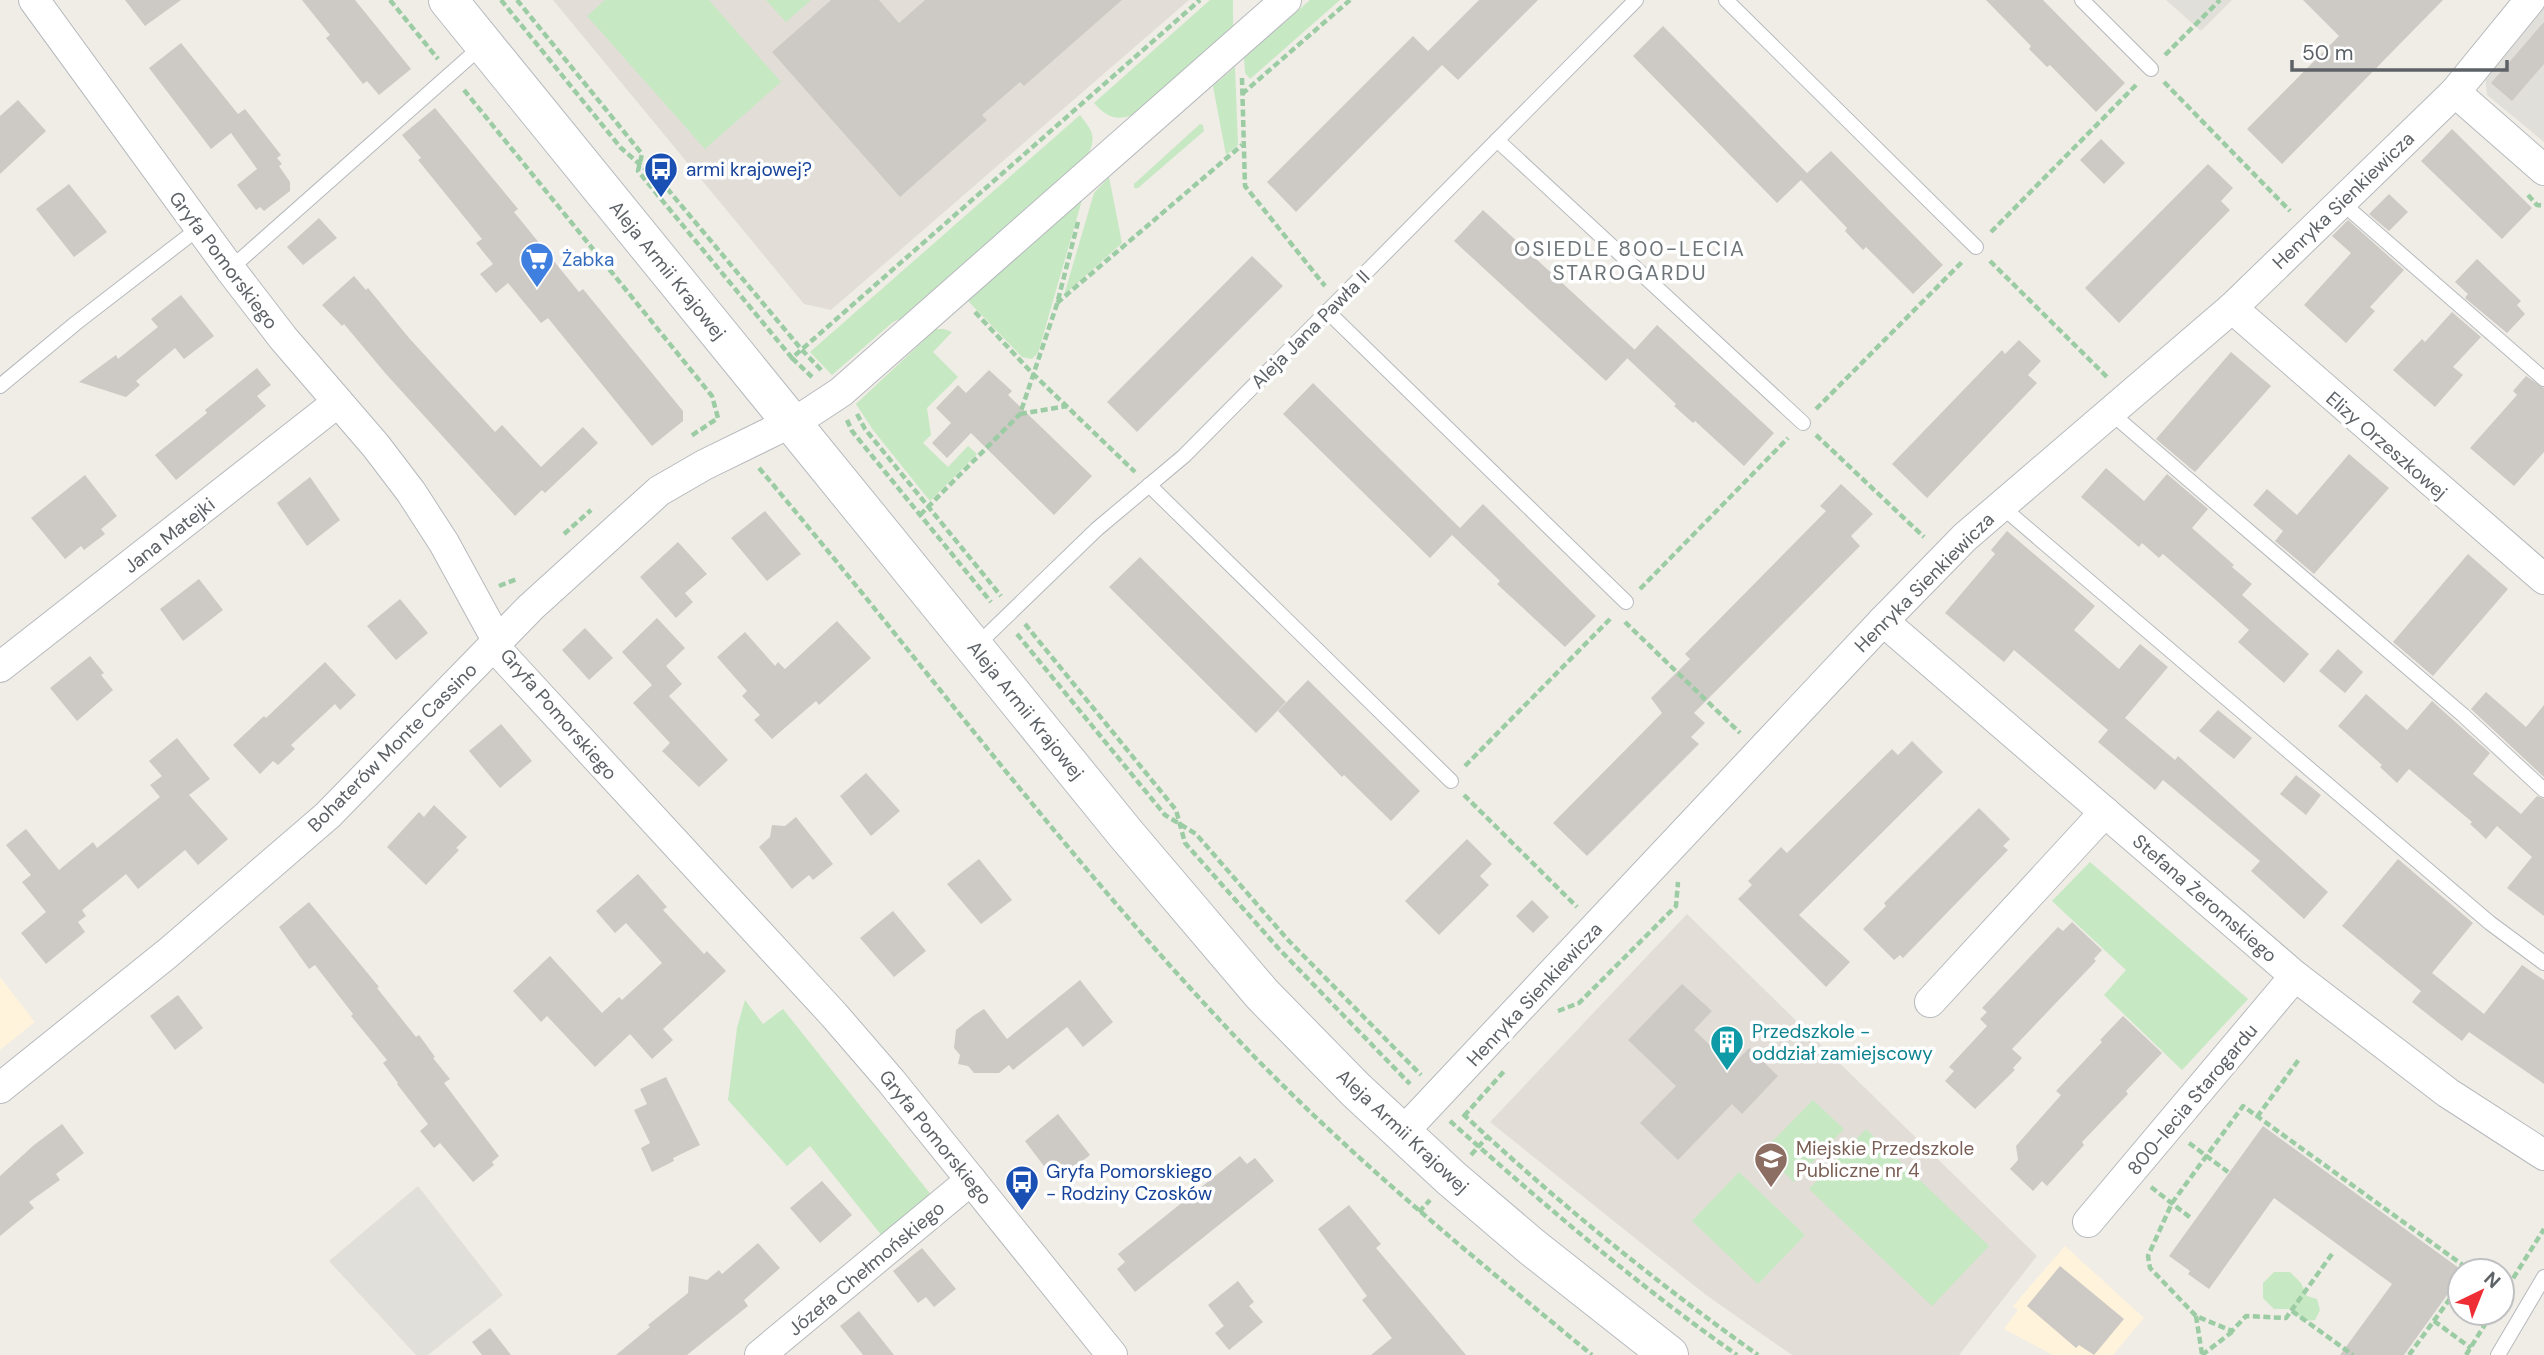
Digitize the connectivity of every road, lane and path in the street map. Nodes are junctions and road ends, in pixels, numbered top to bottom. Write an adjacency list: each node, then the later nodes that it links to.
1 (34, 0): 26 (street, Gryfa Pomorskiego)
2 (390, 0): 17 (path)
3 (448, 0): 15 (main road, Aleja Armii Krajowej)
4 (501, 0): 22 (path)
5 (517, 0): 22 (path)
6 (1200, 0): 34 (path)
7 (1286, 0): 14 (street)
8 (1350, 0): 19 (path)
9 (1636, 0): 20 (lane, Aleja Jana Pawła II)
10 (1726, 0): 28 (lane)
11 (2082, 0): 16 (lane)
12 (2220, 0): 16 (path)
13 (2530, 0): 18 (street, Henryka Sienkiewicza)
14 (1241, 39): 19 (path); 23 (street)
15 (484, 44): 17 (lane); 47 (main road, Aleja Armii Krajowej)
16 (2151, 69): 27 (path); 28 (path)
17 (450, 74): 29 (lane); 49 (path)
18 (2455, 92): 24 (street); 25 (street, Henryka Sienkiewicza)
19 (1242, 94): 21 (path)
20 (1497, 140): 32 (lane, Aleja Jana Pawła II); 48 (lane)
21 (1243, 145): 31 (path); 32 (path)
22 (640, 164): 34 (path); 35 (path)
23 (1092, 169): 30 (street); 31 (path)
24 (2544, 170)
25 (2341, 202): 27 (street, Henryka Sienkiewicza); 38 (lane)
26 (199, 228): 29 (street, Gryfa Pomorskiego); 40 (lane)
27 (2310, 232): 33 (street, Henryka Sienkiewicza)
28 (1976, 247): 44 (path); 48 (path)
29 (230, 269): 41 (street, Gryfa Pomorskiego)
30 (955, 291): 36 (path); 47 (street)
31 (1057, 304): 36 (path)
32 (1332, 306): 53 (lane, Aleja Jana Pawła II); 63 (lane)
33 (2232, 309): 44 (street, Henryka Sienkiewicza); 61 (street, Elizy Orzeszkowej)
34 (802, 350): 35 (path); 37 (path)
35 (792, 358): 39 (path)
36 (1032, 373): 43 (path); 45 (path)
37 (830, 378)
38 (2544, 379)
39 (820, 385)
40 (0, 386)
41 (338, 402): 66 (street, Gryfa Pomorskiego); 68 (street, Jana Matejki)
42 (853, 405): 56 (path)
43 (1066, 406): 45 (path); 53 (path)
44 (2120, 406): 55 (street, Henryka Sienkiewicza); 71 (lane)
45 (1020, 414): 56 (path)
46 (845, 416): 57 (path)
47 (791, 422): 66 (street, Bohaterów Monte Cassino); 67 (main road, Aleja Armii Krajowej)
48 (1803, 423): 59 (path); 63 (path)
49 (680, 443)
50 (751, 459): 51 (path)
51 (760, 468): 52 (path); 111 (path)
52 (748, 474)
53 (1149, 485): 64 (lane, Aleja Jana Pawła II); 70 (lane)
54 (595, 506): 58 (path)
55 (2001, 506): 59 (street, Henryka Sienkiewicza); 76 (lane)
56 (929, 508): 57 (path); 64 (path)
57 (920, 515): 64 (path)
58 (555, 542)
59 (1945, 557): 65 (street, Henryka Sienkiewicza)
60 (526, 570): 62 (path)
61 (2544, 579)
62 (492, 588)
63 (1626, 602)
64 (1009, 614): 67 (lane, Aleja Jana Pawła II); 73 (path); 73 (path)
65 (1883, 621): 69 (street, Henryka Sienkiewicza); 72 (street, Stefana Żeromskiego)
66 (497, 640): 82 (street, Bohaterów Monte Cassino); 92 (street, Gryfa Pomorskiego)
67 (975, 647): 87 (main road, Aleja Armii Krajowej)
68 (0, 667)
69 (1761, 752): 70 (path); 75 (street, Henryka Sienkiewicza)
70 (1451, 781): 75 (path)
71 (2544, 790)
72 (2105, 811): 77 (street, Stefana Żeromskiego); 78 (street)
73 (1180, 825): 83 (path); 83 (path)
74 (1678, 874): 79 (path)
75 (1597, 928): 83 (street, Henryka Sienkiewicza)
76 (2544, 963)
77 (2295, 976): 86 (street, 800-lecia Starogardu); 88 (street, Stefana Żeromskiego)
78 (1930, 1002)
79 (1550, 1020)
80 (2300, 1058): 85 (path)
81 (1507, 1068): 84 (path)
82 (0, 1088)
83 (1435, 1099): 84 (path); 87 (street, Henryka Sienkiewicza); 113 (path)
84 (1464, 1116): 114 (path)
85 (2257, 1117): 89 (path); 98 (path)
86 (2169, 1127): 89 (path); 90 (street, 800-lecia Starogardu)
87 (1403, 1132): 112 (main road, Aleja Armii Krajowej)
88 (2544, 1155)
89 (2206, 1156): 91 (path); 93 (path)
90 (2131, 1172): 93 (path); 95 (street, 800-lecia Starogardu)
91 (2228, 1172)
92 (971, 1180): 109 (street, Józefa Chełmońskiego); 110 (street, Gryfa Pomorskiego)
93 (2172, 1203): 94 (path); 103 (path)
94 (2192, 1219)
95 (2088, 1222)
96 (2544, 1228): 99 (path)
97 (2332, 1254): 102 (path)
98 (2451, 1257)
99 (2516, 1272)
100 (2544, 1278): 118 (lane)
101 (2446, 1304): 104 (path)
102 (2292, 1311): 106 (path); 115 (path)
103 (2196, 1316): 106 (path); 108 (path)
104 (2434, 1321): 107 (path); 116 (path)
105 (2484, 1327): 107 (path)
106 (2232, 1331): 108 (path)
107 (2471, 1348): 117 (path)
108 (2202, 1354)
109 (760, 1355)
110 (1112, 1355)
111 (1592, 1355)
112 (1669, 1355)
113 (1737, 1355)
114 (1758, 1355)
115 (2353, 1355)
116 (2409, 1355)
117 (2466, 1355)
118 (2498, 1355)

